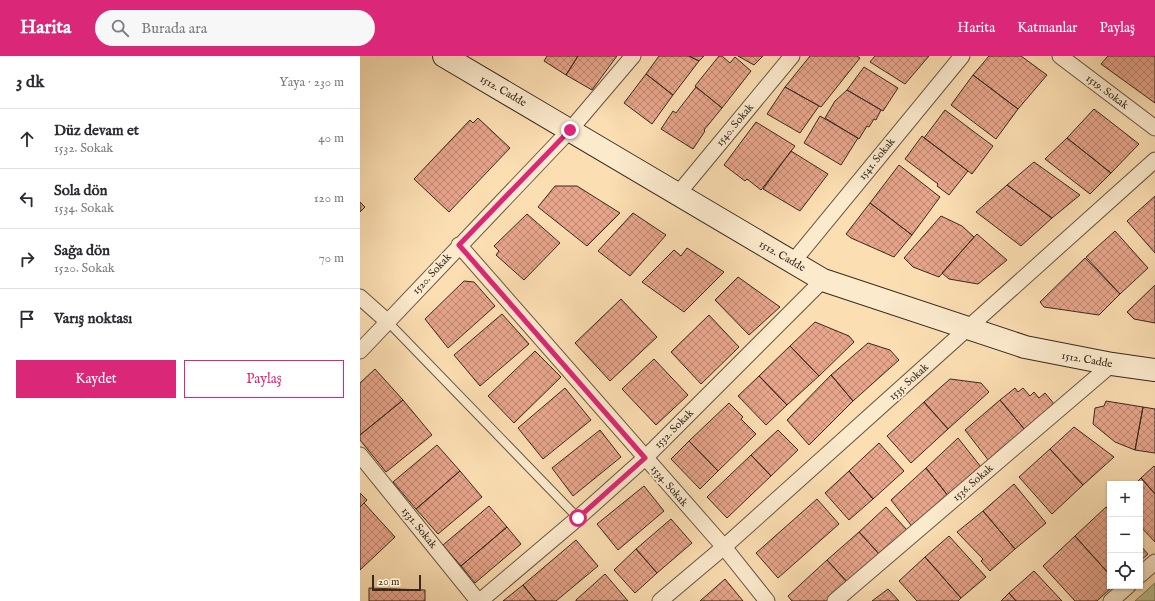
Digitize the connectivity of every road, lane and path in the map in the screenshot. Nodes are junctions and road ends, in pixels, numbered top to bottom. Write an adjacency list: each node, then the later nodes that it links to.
1 (444, 56): 7 (street, 1512. Cadde)
2 (633, 56): 7 (street, 1520. Sokak)
3 (792, 56): 9 (street, 1540. Sokak)
4 (962, 56): 11 (street, 1541. Sokak)
5 (1060, 56): 6 (street, 1519. Sokak)
6 (1155, 128)
7 (570, 130): 9 (street, 1512. Cadde); 10 (street, 1520. Sokak)
8 (1155, 160): 15 (street, 1535. Sokak)
9 (677, 195): 11 (street, 1512. Cadde)
10 (459, 245): 14 (street, 1520. Sokak); 20 (street, 1534. Sokak)
11 (792, 263): 12 (street, 1512. Cadde)
12 (823, 280): 15 (street, 1512. Cadde); 20 (street, 1532. Sokak)
13 (360, 297): 14 (street)
14 (388, 322): 16 (street, 1520. Sokak); 21 (lane)
15 (968, 329): 17 (street, 1512. Cadde); 22 (street, 1535. Sokak)
16 (360, 351)
17 (1112, 364): 18 (street, 1512. Cadde); 29 (street, 1536. Sokak)
18 (1155, 370)
19 (360, 455): 26 (street, 1531. Sokak)
20 (645, 458): 21 (street, 1532. Sokak); 22 (street, 1534. Sokak)
21 (578, 518): 26 (street, 1532. Sokak)
22 (724, 547): 27 (street, 1535. Sokak); 28 (street, 1534. Sokak)
23 (1155, 562): 24 (street)
24 (1143, 572)
25 (1125, 589): 30 (street)
26 (479, 601)
27 (660, 601)
28 (767, 601)
29 (835, 601)
30 (1111, 601)

